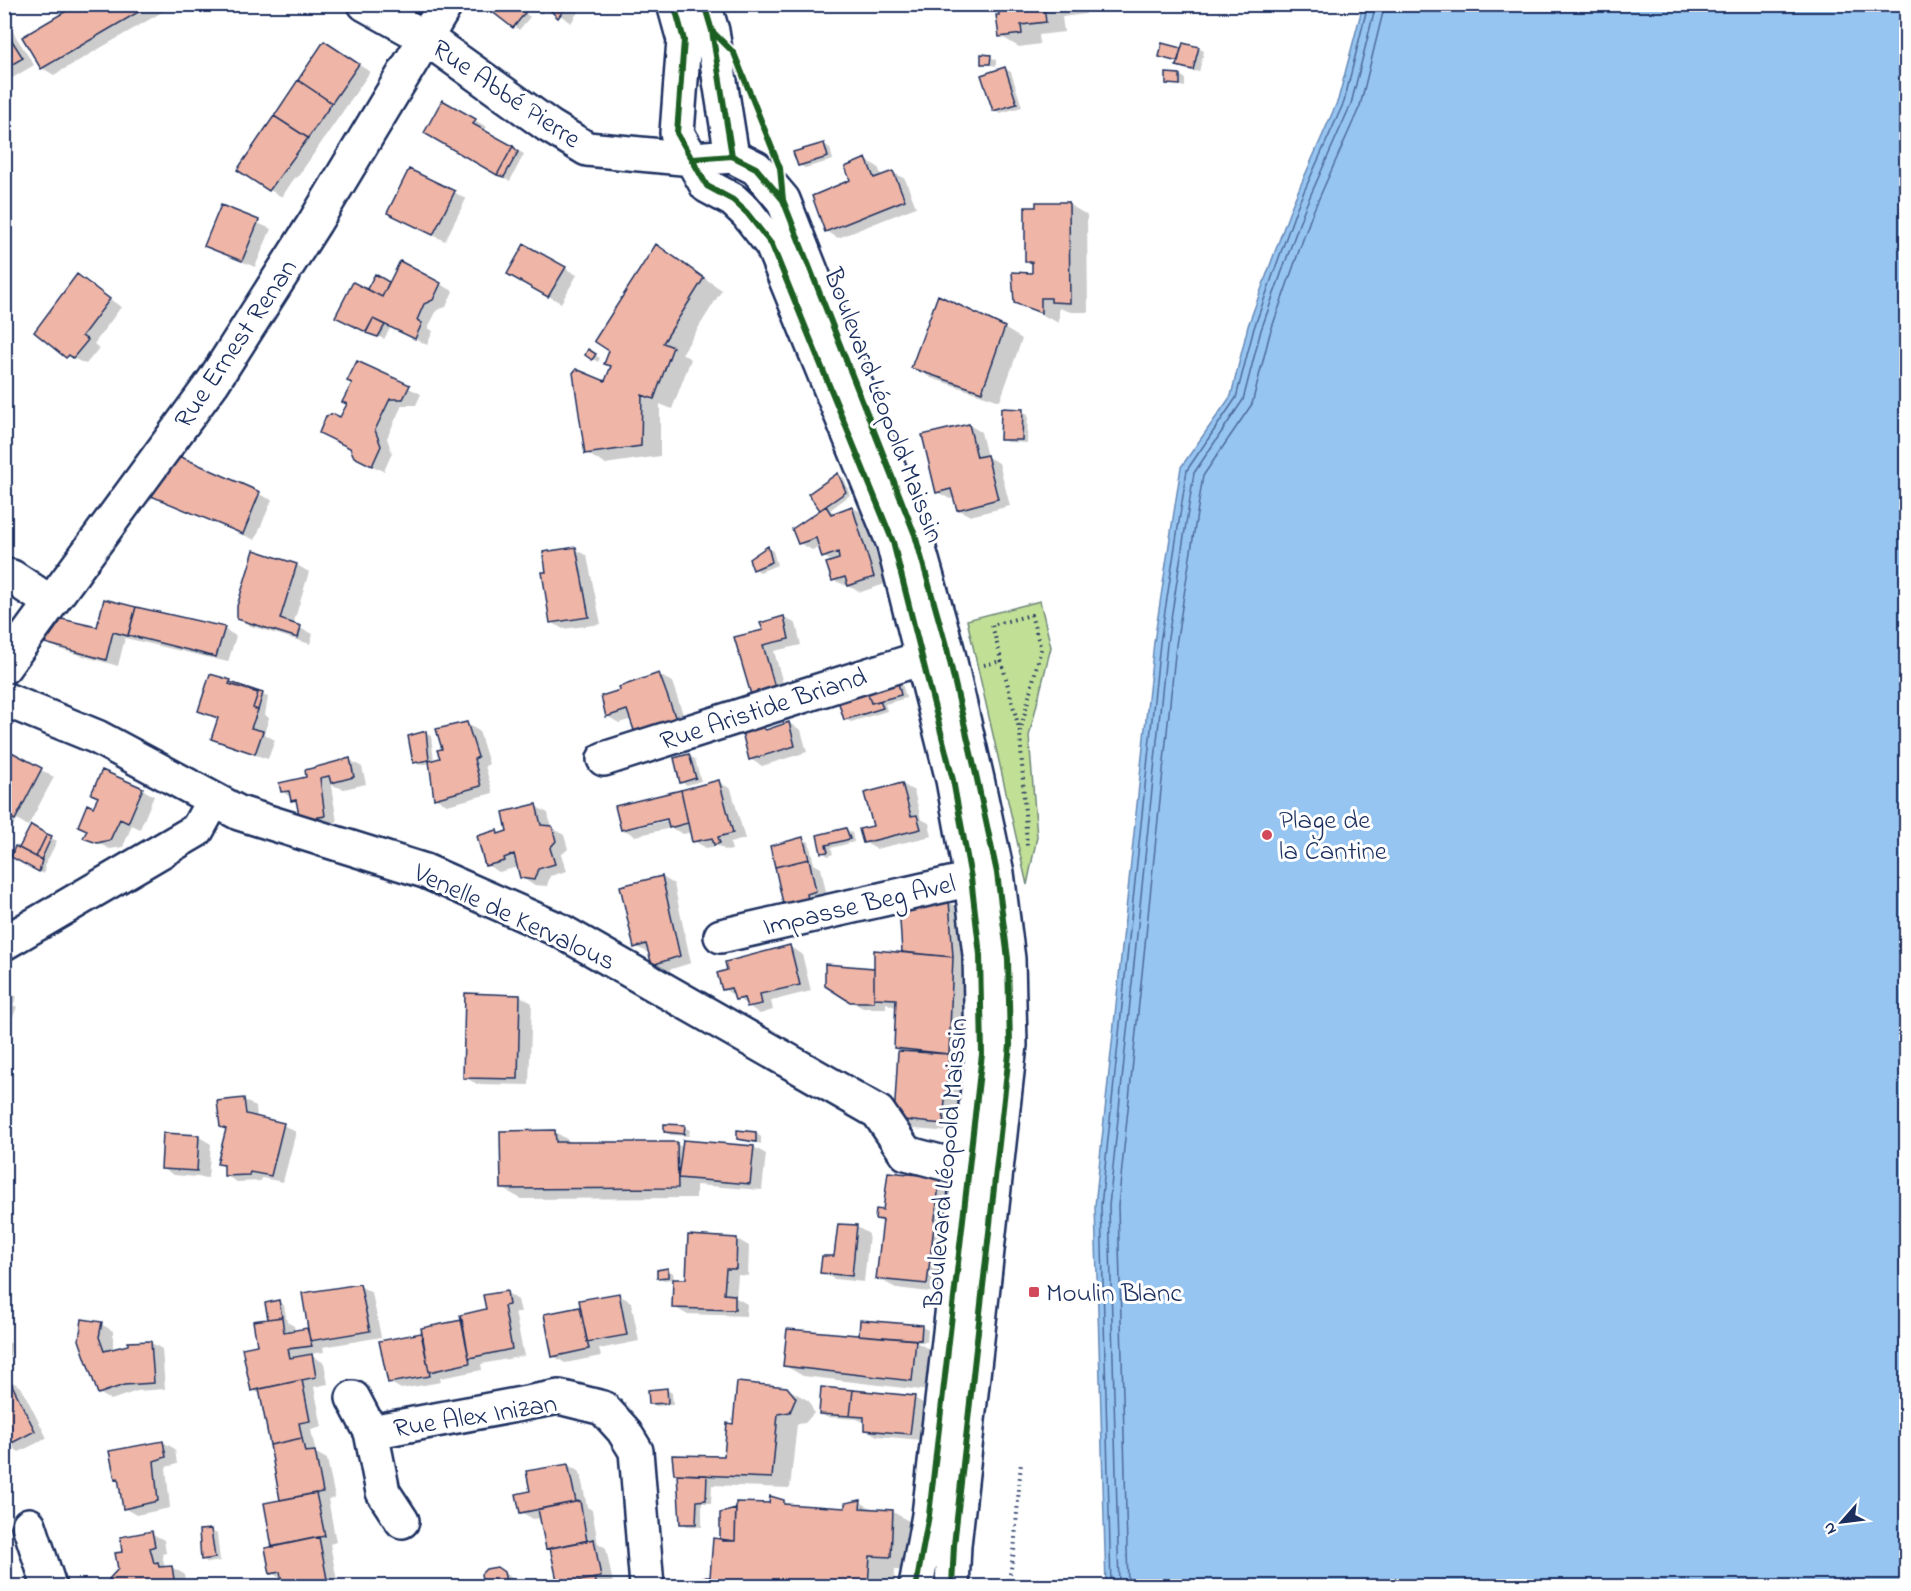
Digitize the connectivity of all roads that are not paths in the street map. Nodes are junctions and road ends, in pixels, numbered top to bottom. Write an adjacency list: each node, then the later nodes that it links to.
1 (365, 4): 5 (street, Rue Abbé Pierre)
2 (446, 4): 5 (street, Rue Ernest Renan)
3 (674, 4): 7 (street, Boulevard Léopold Maissin)
4 (704, 4): 6 (street)
5 (426, 38): 7 (street, Rue Abbé Pierre); 9 (street, Rue Ernest Renan)
6 (732, 156): 7 (street); 15 (street, Boulevard Léopold Maissin)
7 (693, 159): 10 (street, Boulevard Léopold Maissin)
8 (4, 575): 9 (street)
9 (50, 602): 11 (street, Rue Ernest Renan)
10 (922, 658): 13 (street, Rue Aristide Briand); 15 (street, Boulevard Léopold Maissin)
11 (4, 667)
12 (4, 699): 14 (street, Venelle de Kervalous)
13 (604, 759)
14 (213, 801): 17 (street); 18 (street, Venelle de Kervalous)
15 (984, 876): 16 (street, Impasse Beg Avel); 18 (street, Boulevard Léopold Maissin)
16 (721, 936)
17 (4, 944)
18 (983, 1167): 25 (street, Boulevard Léopold Maissin); 26 (street, Boulevard Léopold Maissin)
19 (353, 1398): 20 (street, Rue Alex Inizan)
20 (371, 1432): 21 (street, Rue Alex Inizan); 24 (street, Rue Alex Inizan)
21 (402, 1521)
22 (29, 1525): 23 (street)
23 (49, 1587)
24 (647, 1587)
25 (916, 1587)
26 (952, 1587)

